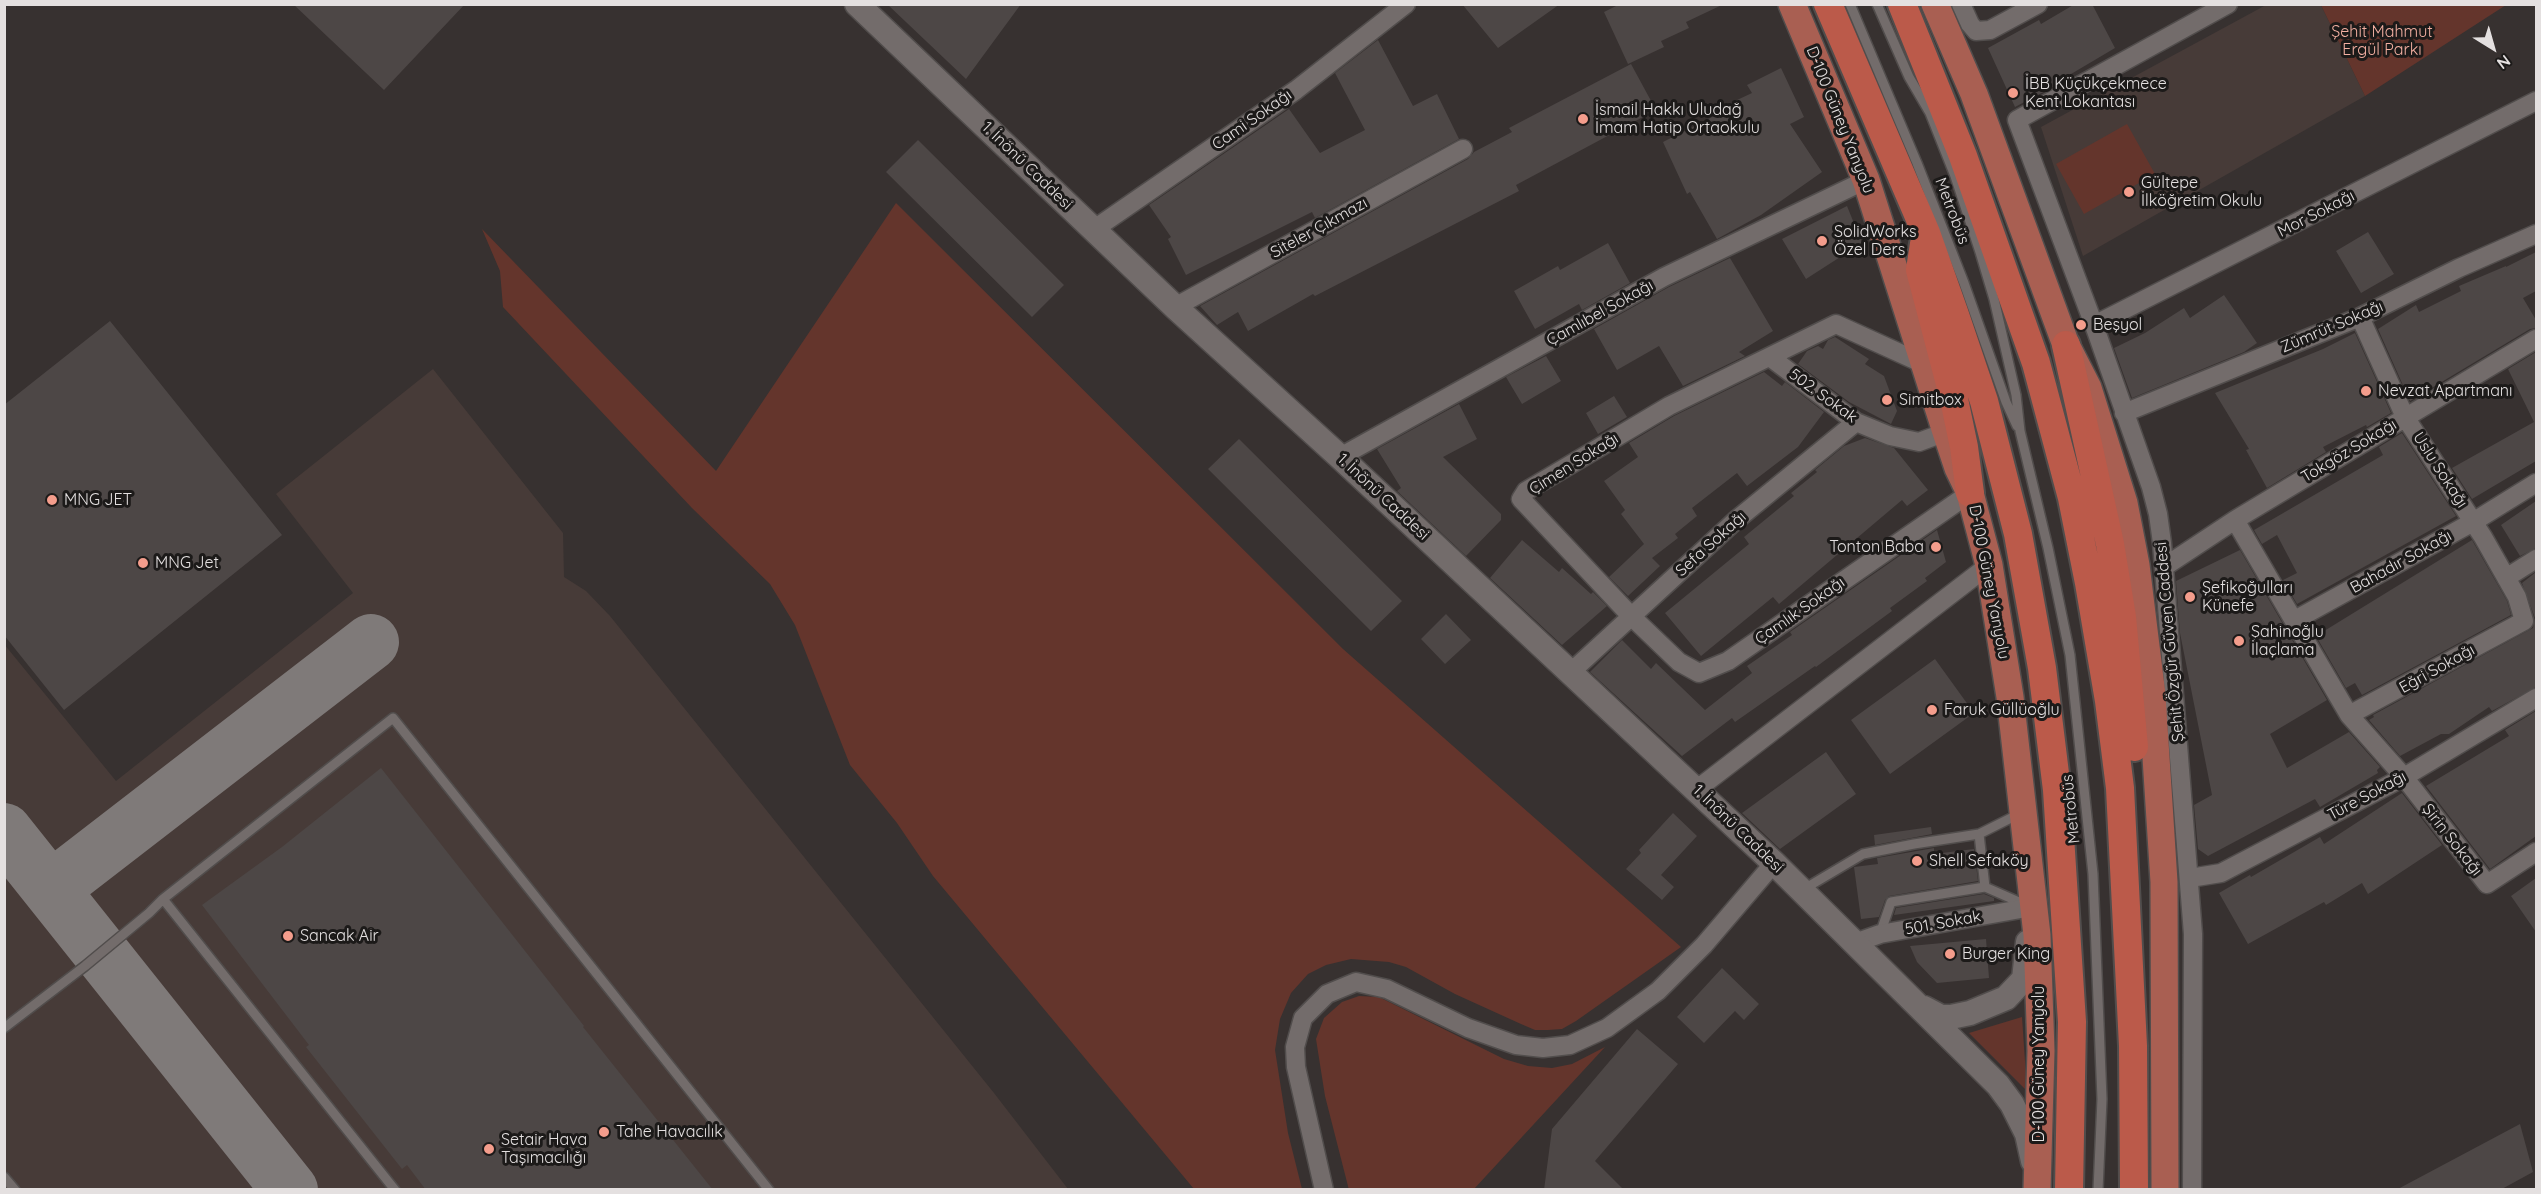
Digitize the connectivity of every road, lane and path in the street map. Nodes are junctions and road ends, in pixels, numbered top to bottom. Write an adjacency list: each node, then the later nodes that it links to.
1 (857, 4): 15 (main road, 1. İnönü Caddesi)
2 (1406, 4): 15 (street, Cami Sokağı)
3 (1792, 4): 14 (main road, D-100 Güney Yanyolu)
4 (1828, 4): 16 (highway)
5 (1850, 4): 28 (lane, Metrobüs)
6 (1877, 4): 28 (lane, Metrobüs)
7 (1902, 4): 57 (highway)
8 (1935, 4): 22 (main road)
9 (1961, 4): 10 (street)
10 (2038, 4)
11 (2228, 4): 20 (street, Şehit Özgür Güven Caddesi)
12 (2536, 101): 20 (street, Mor Sokağı)
13 (1463, 149): 18 (street, Siteler Çıkmazı)
14 (1866, 180): 24 (main road, D-100 Güney Yanyolu); 30 (street, Çamlıbel Sokağı)
15 (1093, 230): 18 (main road, 1. İnönü Caddesi)
16 (1926, 233): 32 (highway); 68 (highway)
17 (2536, 234): 19 (street, Zümrüt Sokağı)
18 (1175, 306): 30 (main road, 1. İnönü Caddesi)
19 (2360, 317): 25 (street, Zümrüt Sokağı); 26 (street, Uslu Sokağı)
20 (2094, 326): 25 (street, Şehit Özgür Güven Caddesi)
21 (2536, 339): 26 (street, Tokgöz Sokağı)
22 (2066, 345): 43 (main road); 57 (highway)
23 (1770, 357): 24 (street); 27 (street, 502. Sokak); 39 (street, Çimen Sokağı)
24 (1926, 365): 29 (main road, D-100 Güney Yanyolu)
25 (2124, 413): 37 (street, Şehit Özgür Güven Caddesi)
26 (2405, 417): 33 (street, Tokgöz Sokağı); 34 (street, Uslu Sokağı)
27 (1856, 422): 29 (street, 502. Sokak); 39 (street, Sefa Sokağı)
28 (2020, 431): 69 (lane, Metrobüs)
29 (1946, 432): 32 (main road, D-100 Güney Yanyolu)
30 (1340, 457): 42 (main road, 1. İnönü Caddesi)
31 (2536, 483): 34 (street, Bahadır Sokağı)
32 (1970, 493): 36 (main road, D-100 Güney Yanyolu); 39 (street, Çamlık Sokağı)
33 (2235, 520): 37 (street, Tokgöz Sokağı); 40 (street)
34 (2473, 522): 38 (street, Uslu Sokağı); 40 (street, Bahadır Sokağı)
35 (2536, 559): 38 (street)
36 (1989, 565): 47 (street); 48 (main road, D-100 Güney Yanyolu)
37 (2164, 567): 43 (street, Şehit Özgür Güven Caddesi)
38 (2506, 578): 41 (street, Uslu Sokağı)
39 (1631, 616): 42 (street, Sefa Sokağı)
40 (2295, 620): 45 (street)
41 (2524, 621): 45 (street, Eğri Sokağı)
42 (1571, 672): 47 (main road, 1. İnönü Caddesi)
43 (2163, 695): 52 (street, Şehit Özgür Güven Caddesi); 71 (main road)
44 (2536, 698): 46 (street, Türe Sokağı)
45 (2349, 715): 46 (street)
46 (2404, 777): 50 (street, Şirin Sokağı); 52 (street, Türe Sokağı)
47 (1696, 790): 51 (main road, 1. İnönü Caddesi)
48 (2023, 812): 49 (lane); 56 (main road, D-100 Güney Yanyolu)
49 (1979, 834): 53 (lane); 54 (lane)
50 (2536, 852)
51 (1774, 863): 54 (main road, 1. İnönü Caddesi); 67 (street)
52 (2190, 878): 72 (street, Şehit Özgür Güven Caddesi)
53 (1985, 887): 56 (lane); 58 (lane)
54 (1802, 891): 59 (main road, 1. İnönü Caddesi)
55 (163, 899): 61 (lane); 65 (lane); 66 (lane)
56 (2032, 907): 58 (street, 501. Sokak); 60 (main road); 63 (main road, D-100 Güney Yanyolu)
57 (2127, 919): 70 (highway)
58 (1880, 934): 59 (street, 501. Sokak)
59 (1855, 943): 60 (main road, 1. İnönü Caddesi)
60 (1906, 993): 63 (main road)
61 (4, 1028)
62 (4, 1177): 64 (lane)
63 (2037, 1184)
64 (15, 1190)
65 (396, 1190)
66 (769, 1190)
67 (1324, 1190)
68 (2069, 1190)
69 (2098, 1190)
70 (2134, 1190)
71 (2165, 1190)
72 (2192, 1190)

